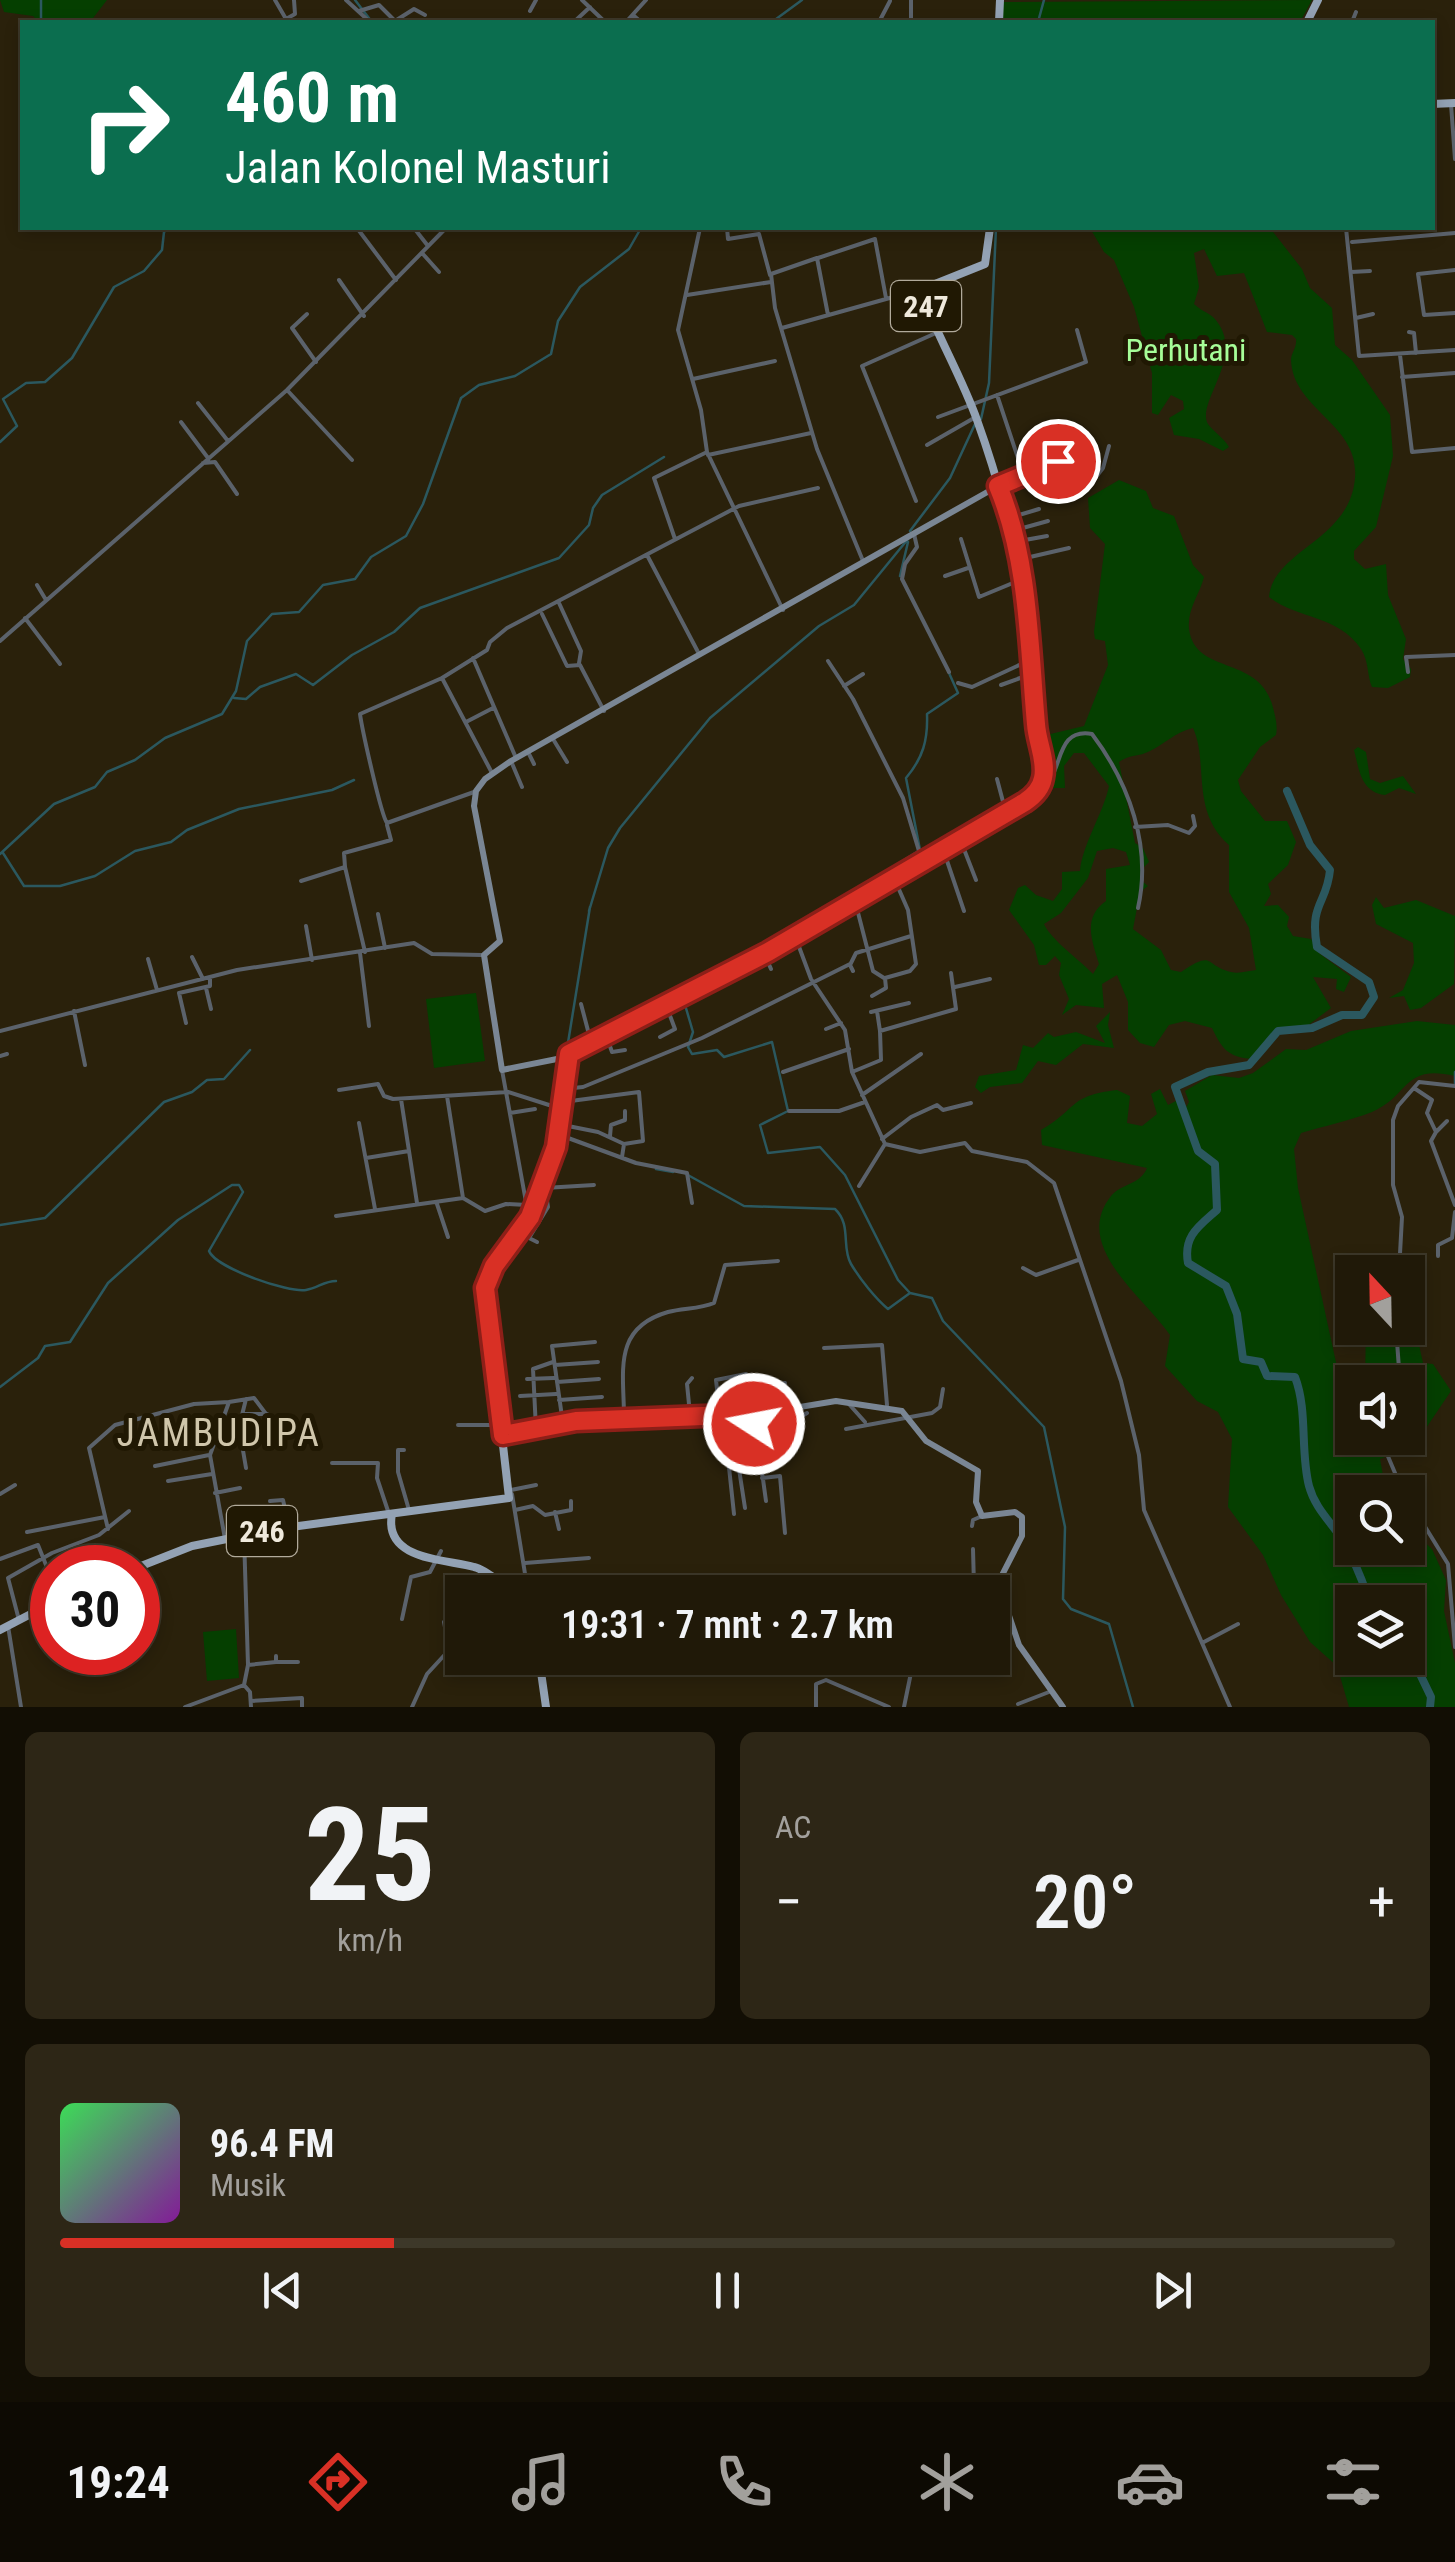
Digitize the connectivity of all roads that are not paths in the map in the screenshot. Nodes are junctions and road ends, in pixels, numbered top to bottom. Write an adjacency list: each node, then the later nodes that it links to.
1 (275, 0): 2 (street)
2 (294, 0)
3 (346, 0): 8 (street)
4 (536, 0): 9 (street)
5 (582, 0): 7 (street)
6 (646, 0): 12 (street)
7 (590, 7): 16 (street); 17 (street)
8 (359, 11): 13 (street); 14 (street)
9 (530, 11)
10 (1356, 12): 20 (street)
11 (425, 14): 15 (street)
12 (633, 15): 18 (street); 19 (street)
13 (368, 20)
14 (394, 20)
15 (396, 20)
16 (576, 20)
17 (603, 20)
18 (628, 20)
19 (638, 20)
20 (1353, 20)
21 (1453, 103): 22 (street)
22 (1455, 159)
23 (359, 230): 41 (street)
24 (416, 230): 32 (street)
25 (443, 230): 32 (street)
26 (700, 230): 43 (street)
27 (728, 230): 39 (street)
28 (990, 230): 42 (main road, 247)
29 (1346, 230): 38 (street)
30 (1455, 233): 31 (street)
31 (1352, 242)
32 (428, 246): 33 (street)
33 (422, 253): 37 (street); 41 (street)
34 (818, 258): 39 (street); 44 (street); 48 (street)
35 (1455, 270): 45 (street)
36 (1370, 271): 38 (street)
37 (439, 272)
38 (1351, 272): 50 (street)
39 (771, 278): 43 (street); 51 (street)
40 (338, 280): 49 (street)
41 (397, 280): 49 (street)
42 (922, 289): 44 (street); 54 (main road, 247)
43 (684, 295): 62 (street)
44 (886, 298): 48 (street)
45 (1455, 312)
46 (306, 314): 59 (street)
47 (1373, 314): 50 (street)
48 (828, 315): 51 (street)
49 (364, 316): 59 (street)
50 (1356, 318): 57 (street)
51 (782, 328): 70 (street)
52 (1077, 330): 64 (street)
53 (1409, 332): 56 (street)
54 (936, 333): 66 (main road, 247); 83 (street)
55 (1455, 350): 56 (street)
56 (1416, 354): 57 (street)
57 (1400, 355): 61 (street)
58 (775, 361): 62 (street)
59 (316, 362): 63 (street)
60 (1455, 374): 61 (street)
61 (1402, 377): 74 (street)
62 (693, 379): 75 (street)
63 (288, 390): 71 (street); 77 (street)
64 (997, 394): 66 (street); 79 (street)
65 (198, 403): 71 (street)
66 (970, 404): 67 (street); 68 (main road, 247)
67 (938, 416)
68 (976, 419): 72 (street); 80 (main road, 247)
69 (182, 422): 76 (street)
70 (812, 433): 75 (street); 97 (street)
71 (228, 440): 76 (street)
72 (926, 445)
73 (1108, 446): 79 (street)
74 (1455, 448)
75 (707, 453): 84 (street); 91 (street)
76 (208, 458): 78 (street)
77 (352, 460)
78 (203, 463): 82 (street); 102 (street)
79 (1024, 473): 80 (street)
80 (998, 486): 86 (main road, 247); 90 (street)
81 (818, 488): 84 (street)
82 (238, 494)
83 (916, 501)
84 (732, 509): 91 (street); 104 (street)
85 (1039, 509): 86 (street)
86 (1009, 518): 88 (main road, 247)
87 (1048, 522): 88 (street)
88 (1012, 531): 93 (main road, 247)
89 (1047, 536): 93 (street)
90 (909, 537): 97 (street); 115 (street)
91 (675, 539): 95 (street)
92 (960, 539): 98 (street)
93 (1014, 542): 96 (main road, 247)
94 (1069, 548): 96 (street)
95 (648, 554): 103 (street); 109 (street)
96 (1017, 560): 100 (main road, 247)
97 (862, 561): 104 (street)
98 (968, 568): 99 (street); 100 (street)
99 (945, 576)
100 (1020, 580): 111 (main road, 247)
101 (37, 585): 102 (street)
102 (46, 600): 106 (street)
103 (559, 603): 105 (street); 114 (street)
104 (783, 610): 109 (street)
105 (541, 613): 110 (street); 114 (street)
106 (25, 618): 107 (street); 113 (street)
107 (0, 641)
108 (1455, 655): 117 (street)
109 (700, 656): 124 (street)
110 (473, 658): 119 (street); 123 (street)
111 (1033, 660): 116 (main road, 247); 120 (street)
112 (828, 661): 122 (street)
113 (60, 664)
114 (579, 664): 124 (street)
115 (950, 672)
116 (1035, 672): 121 (street); 134 (main road, 247)
117 (1408, 672)
118 (863, 674): 122 (street)
119 (442, 678): 125 (street); 138 (street)
120 (958, 684)
121 (1001, 685)
122 (844, 686): 142 (street)
123 (493, 708): 125 (street); 128 (street)
124 (604, 710): 126 (street)
125 (466, 722): 131 (street)
126 (553, 738): 127 (street); 129 (street)
127 (528, 752): 128 (street); 130 (street)
128 (514, 760): 131 (street); 133 (street)
129 (567, 762)
130 (534, 764)
131 (492, 773): 135 (street)
132 (997, 779): 136 (street)
133 (522, 788)
134 (1040, 788): 136 (main road); 139 (street)
135 (476, 791): 138 (street); 158 (street)
136 (1006, 813): 140 (main road)
137 (1194, 816): 139 (street)
138 (387, 823): 143 (street)
139 (1135, 827): 148 (street)
140 (960, 840): 141 (main road); 145 (street)
141 (943, 849): 142 (main road); 149 (street)
142 (922, 861): 144 (main road)
143 (345, 867): 146 (street); 156 (street)
144 (894, 878): 147 (main road); 153 (street)
145 (976, 880)
146 (301, 881)
147 (856, 901): 152 (main road); 155 (street)
148 (1138, 908)
149 (964, 911)
150 (378, 914): 154 (street)
151 (306, 926): 161 (street)
152 (795, 936): 157 (main road); 169 (street)
153 (910, 936): 155 (street); 166 (street)
154 (385, 948): 156 (street); 158 (street)
155 (866, 948): 162 (street); 166 (street)
156 (363, 952): 161 (street); 183 (street)
157 (764, 954): 163 (street); 178 (main road)
158 (484, 955): 197 (street)
159 (192, 957): 168 (street)
160 (148, 959): 173 (street)
161 (312, 960): 168 (street)
162 (850, 964): 164 (street); 169 (street)
163 (771, 969)
164 (852, 972)
165 (951, 972): 170 (street)
166 (886, 978): 175 (street)
167 (990, 978): 170 (street)
168 (206, 979): 171 (street); 172 (street)
169 (814, 984): 182 (street); 202 (street)
170 (955, 987): 185 (street)
171 (171, 988): 173 (street); 174 (street)
172 (206, 988): 174 (street); 179 (street)
173 (157, 990): 180 (street)
174 (179, 993): 181 (street)
175 (872, 996)
176 (909, 1003): 185 (street)
177 (582, 1004): 189 (street)
178 (666, 1005): 187 (main road); 188 (street)
179 (212, 1008)
180 (74, 1011): 186 (street); 196 (street)
181 (186, 1023)
182 (841, 1023): 184 (street); 190 (street)
183 (368, 1026)
184 (826, 1029)
185 (880, 1030): 199 (street)
186 (0, 1031)
187 (606, 1035): 189 (main road); 191 (street)
188 (660, 1037)
189 (592, 1042): 195 (main road)
190 (849, 1049): 198 (street); 199 (street)
191 (625, 1050)
192 (7, 1054): 194 (street)
193 (921, 1054): 205 (street)
194 (0, 1056)
195 (565, 1057): 197 (street); 202 (main road)
196 (86, 1065)
197 (502, 1070): 204 (street)
198 (783, 1072)
199 (852, 1072): 205 (street)
200 (1455, 1086): 201 (street)
201 (1414, 1088): 219 (street); 240 (street)
202 (563, 1089): 208 (main road)
203 (339, 1090): 207 (street)
204 (506, 1092): 206 (street); 211 (street); 215 (street)
205 (862, 1095): 209 (street)
206 (446, 1096): 207 (street); 229 (street)
207 (401, 1099): 223 (street)
208 (562, 1102): 218 (main road); 222 (street)
209 (864, 1102): 214 (street); 221 (street)
210 (971, 1102): 221 (street)
211 (548, 1105)
212 (535, 1109): 215 (street)
213 (626, 1110): 220 (street)
214 (789, 1111)
215 (510, 1114): 233 (street)
216 (1447, 1121): 219 (street)
217 (359, 1123): 225 (street)
218 (561, 1130): 220 (street); 224 (street); 228 (main road)
219 (1436, 1132): 235 (street)
220 (610, 1136): 222 (street)
221 (884, 1141): 227 (street); 242 (street)
222 (624, 1144): 224 (street)
223 (410, 1151): 225 (street); 232 (street)
224 (622, 1157): 230 (street)
225 (366, 1158): 234 (street)
226 (594, 1185): 228 (street)
227 (859, 1186)
228 (542, 1188): 237 (main road); 239 (street)
229 (463, 1198): 231 (street); 233 (street)
230 (692, 1203)
231 (437, 1204): 232 (street); 238 (street)
232 (418, 1205): 234 (street)
233 (527, 1205): 237 (street)
234 (375, 1208): 236 (street)
235 (1455, 1208): 241 (street)
236 (336, 1216)
237 (530, 1217): 282 (main road)
238 (448, 1238)
239 (537, 1242)
240 (1400, 1255)
241 (1438, 1256)
242 (1078, 1260): 244 (street); 346 (street)
243 (778, 1261): 273 (street)
244 (1023, 1268)
245 (595, 1342): 248 (street)
246 (824, 1348): 264 (street)
247 (598, 1362): 248 (street)
248 (554, 1364): 251 (street); 253 (street)
249 (746, 1374): 272 (street)
250 (692, 1378): 270 (street)
251 (530, 1379): 253 (street); 256 (street)
252 (599, 1379): 253 (street)
253 (556, 1380): 259 (street)
254 (785, 1383): 265 (street)
255 (943, 1389): 274 (street)
256 (534, 1395): 257 (street); 259 (street); 279 (street)
257 (520, 1396)
258 (246, 1397): 261 (street); 267 (street); 268 (street)
259 (558, 1397): 260 (street); 276 (street)
260 (602, 1397)
261 (229, 1402): 281 (street); 313 (street)
262 (847, 1402): 263 (street); 265 (street); 275 (street)
263 (869, 1404): 264 (street); 275 (street)
264 (888, 1405): 274 (street)
265 (769, 1412): 266 (street); 269 (street)
266 (807, 1412)
267 (243, 1414): 268 (street); 278 (street)
268 (267, 1414): 278 (street)
269 (754, 1414): 272 (street); 285 (street)
270 (684, 1415): 271 (street); 273 (street)
271 (710, 1416): 272 (street); 287 (street)
272 (720, 1416)
273 (624, 1417): 276 (street)
274 (909, 1418): 275 (street); 312 (street)
275 (865, 1422): 280 (street)
276 (563, 1424): 279 (street)
277 (458, 1425): 282 (street)
278 (239, 1427): 281 (street); 292 (street)
279 (536, 1429): 282 (street)
280 (846, 1429)
281 (220, 1430): 283 (street); 289 (street)
282 (502, 1430): 299 (main road)
283 (187, 1434)
284 (766, 1435): 285 (street)
285 (756, 1438): 286 (street); 294 (street)
286 (735, 1443): 287 (street); 305 (street)
287 (719, 1445): 311 (street)
288 (404, 1450): 306 (street)
289 (210, 1455): 291 (street); 293 (street)
290 (332, 1464): 310 (street)
291 (155, 1466)
292 (246, 1468)
293 (212, 1474): 295 (street); 301 (street)
294 (762, 1478): 304 (street); 320 (street)
295 (168, 1482)
296 (15, 1486): 300 (street)
297 (536, 1486): 299 (street)
298 (240, 1488): 301 (street)
299 (511, 1490): 306 (main road); 307 (street)
300 (0, 1494)
301 (215, 1494): 322 (street)
302 (270, 1501): 315 (street)
303 (570, 1501): 309 (street)
304 (766, 1501)
305 (745, 1508)
306 (409, 1510): 310 (main road)
307 (515, 1510): 309 (street); 332 (street)
308 (128, 1511): 317 (street)
309 (556, 1512): 318 (street)
310 (390, 1514): 315 (main road, 246); 331 (main road)
311 (734, 1514)
312 (982, 1516): 314 (street); 337 (street)
313 (106, 1517): 317 (street); 319 (street)
314 (972, 1526)
315 (284, 1527): 321 (main road, 246); 325 (street)
316 (1425, 1527): 347 (street)
317 (108, 1528): 323 (street)
318 (559, 1530)
319 (28, 1532)
320 (785, 1533)
321 (244, 1536): 322 (main road, 246); 350 (street)
322 (226, 1539): 330 (main road, 246)
323 (72, 1545)
324 (30, 1547): 328 (street)
325 (284, 1548)
326 (972, 1550): 336 (street)
327 (442, 1551): 331 (street)
328 (0, 1558)
329 (589, 1558): 332 (street)
330 (160, 1559)
331 (435, 1560): 334 (main road); 340 (street)
332 (525, 1563): 335 (street)
333 (30, 1566): 341 (street)
334 (486, 1575)
335 (526, 1575)
336 (973, 1575)
337 (1002, 1575)
338 (30, 1614): 341 (main road)
339 (1010, 1617): 354 (street)
340 (402, 1619)
341 (19, 1620): 345 (main road)
342 (444, 1622): 344 (street)
343 (1238, 1624): 346 (street)
344 (445, 1627)
345 (4, 1628): 358 (street)
346 (1202, 1643): 366 (street)
347 (1455, 1647)
348 (445, 1654): 361 (street)
349 (298, 1662): 350 (street)
350 (248, 1665): 353 (street)
351 (541, 1675): 362 (main road)
352 (910, 1675): 357 (street)
353 (244, 1685): 355 (street); 359 (street)
354 (1054, 1690): 356 (street); 365 (street)
355 (251, 1704): 360 (street)
356 (1018, 1704)
357 (904, 1706): 364 (street)
358 (21, 1707)
359 (185, 1707)
360 (302, 1707)
361 (412, 1707)
362 (546, 1707)
363 (816, 1707): 364 (street)
364 (891, 1707)
365 (1063, 1707)
366 (1230, 1707)

